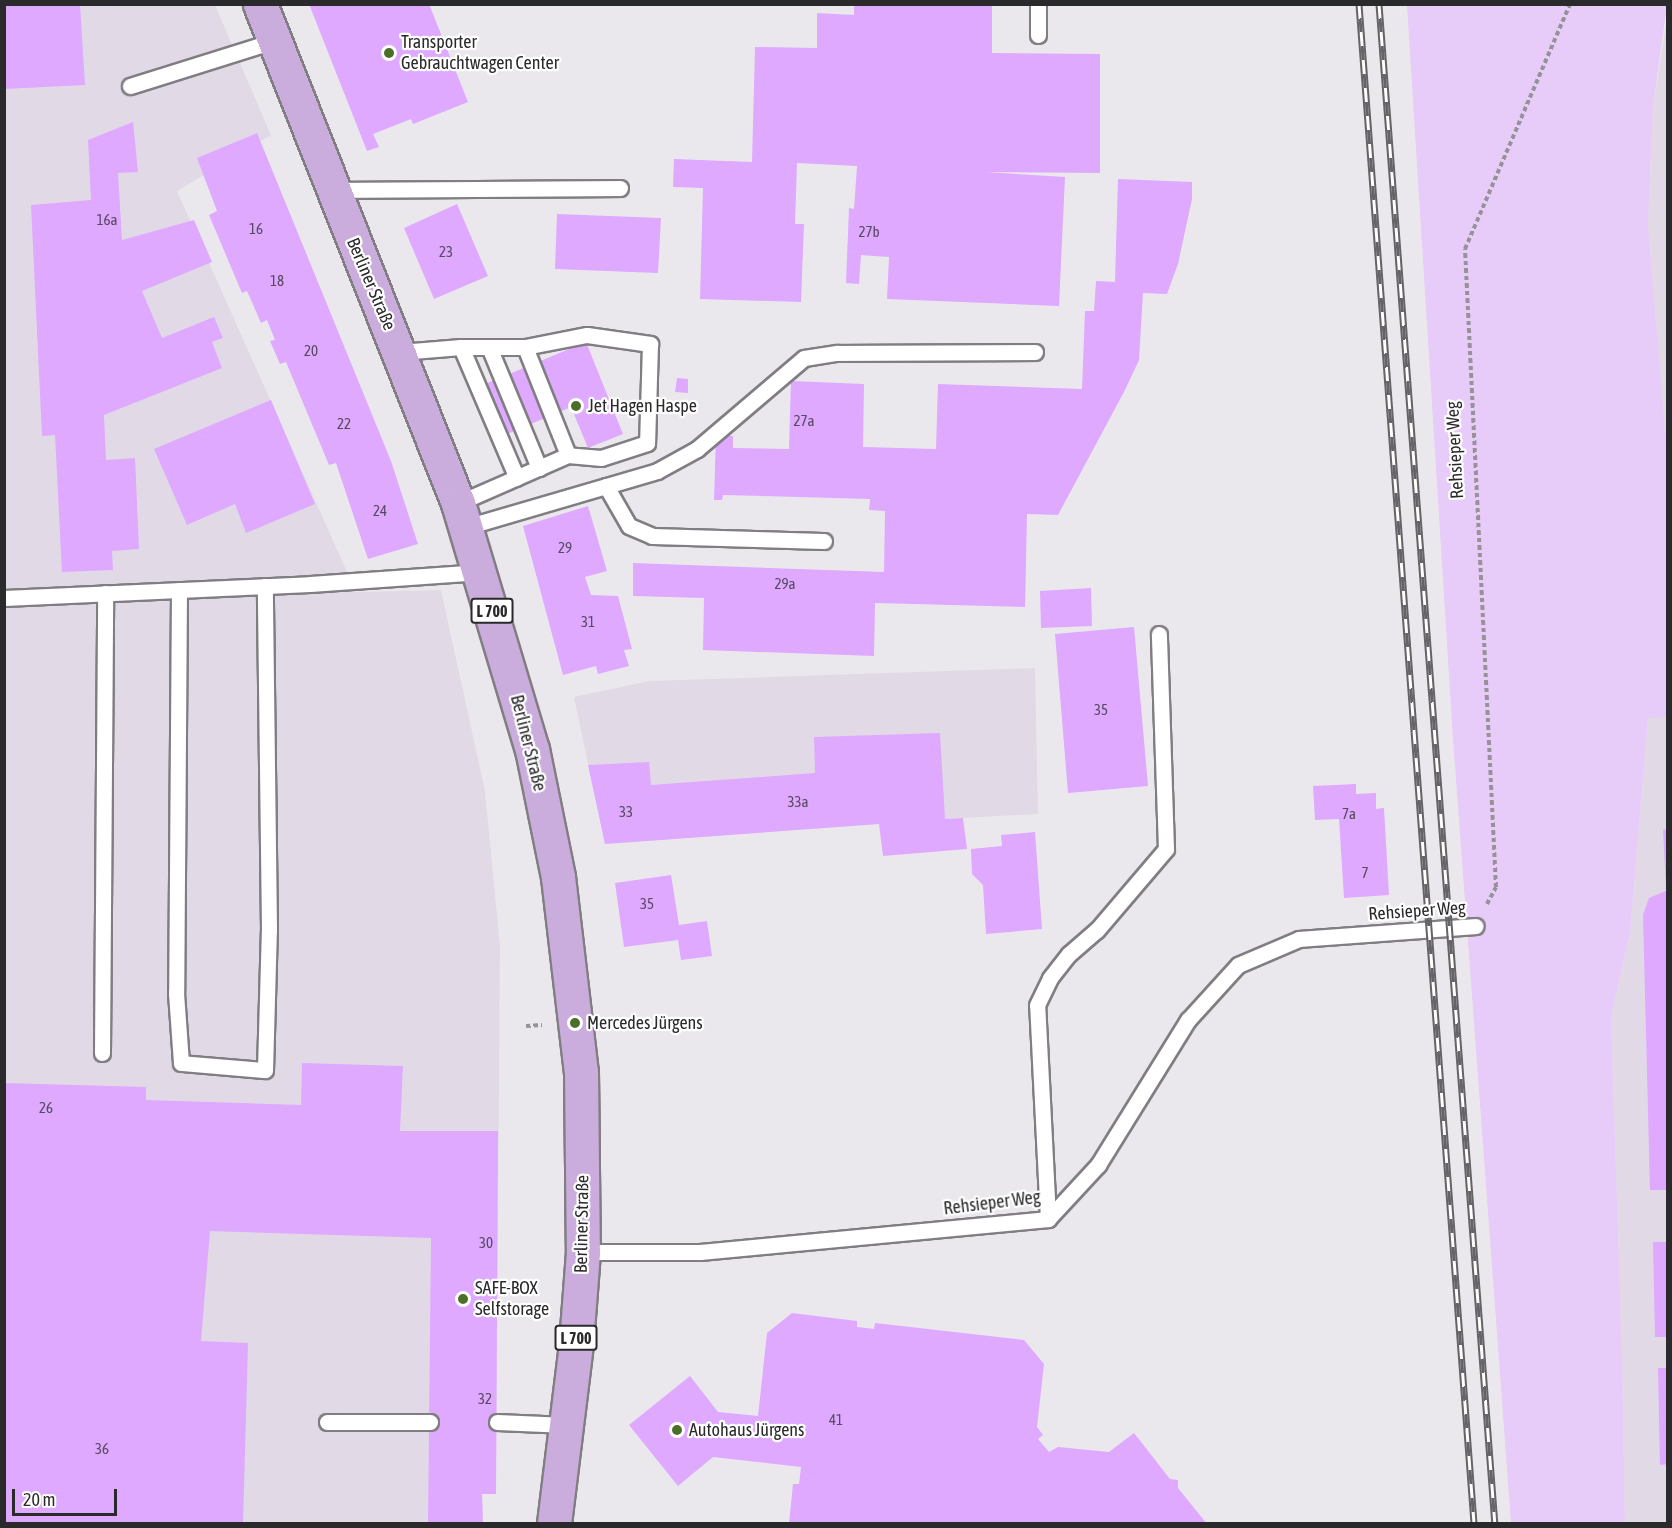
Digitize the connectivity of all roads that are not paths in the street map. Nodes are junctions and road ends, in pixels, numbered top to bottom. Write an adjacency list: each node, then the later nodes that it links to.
1 (260, 4): 4 (main road, Berliner Straße / L 700)
2 (1038, 4): 3 (lane)
3 (1038, 35)
4 (274, 41): 5 (lane); 7 (main road, Berliner Straße / L 700)
5 (130, 86)
6 (620, 188): 7 (lane)
7 (333, 190): 11 (main road, Berliner Straße / L 700)
8 (525, 346): 10 (lane); 13 (lane); 13 (lane)
9 (461, 347): 10 (lane); 11 (lane); 15 (lane)
10 (489, 347): 14 (lane)
11 (400, 352): 17 (main road, Berliner Straße / L 700)
12 (1035, 352): 16 (lane)
13 (568, 455): 14 (lane)
14 (538, 468): 15 (lane)
15 (516, 478): 17 (lane)
16 (606, 486): 17 (lane); 18 (lane)
17 (462, 515): 19 (main road, Berliner Straße / L 700)
18 (824, 541)
19 (481, 572): 20 (lane); 28 (main road, Berliner Straße / L 700)
20 (265, 586): 21 (lane); 21 (lane)
21 (179, 590): 22 (lane)
22 (105, 593): 23 (lane); 26 (lane)
23 (4, 598)
24 (1159, 634): 27 (lane)
25 (1476, 926): 27 (lane, Rehsieper Weg)
26 (102, 1053)
27 (1048, 1219): 28 (lane, Rehsieper Weg)
28 (583, 1252): 32 (main road, Berliner Straße / L 700)
29 (327, 1422): 30 (lane)
30 (430, 1422)
31 (497, 1422): 32 (lane)
32 (567, 1425): 33 (main road, Berliner Straße / L 700)
33 (555, 1524)

